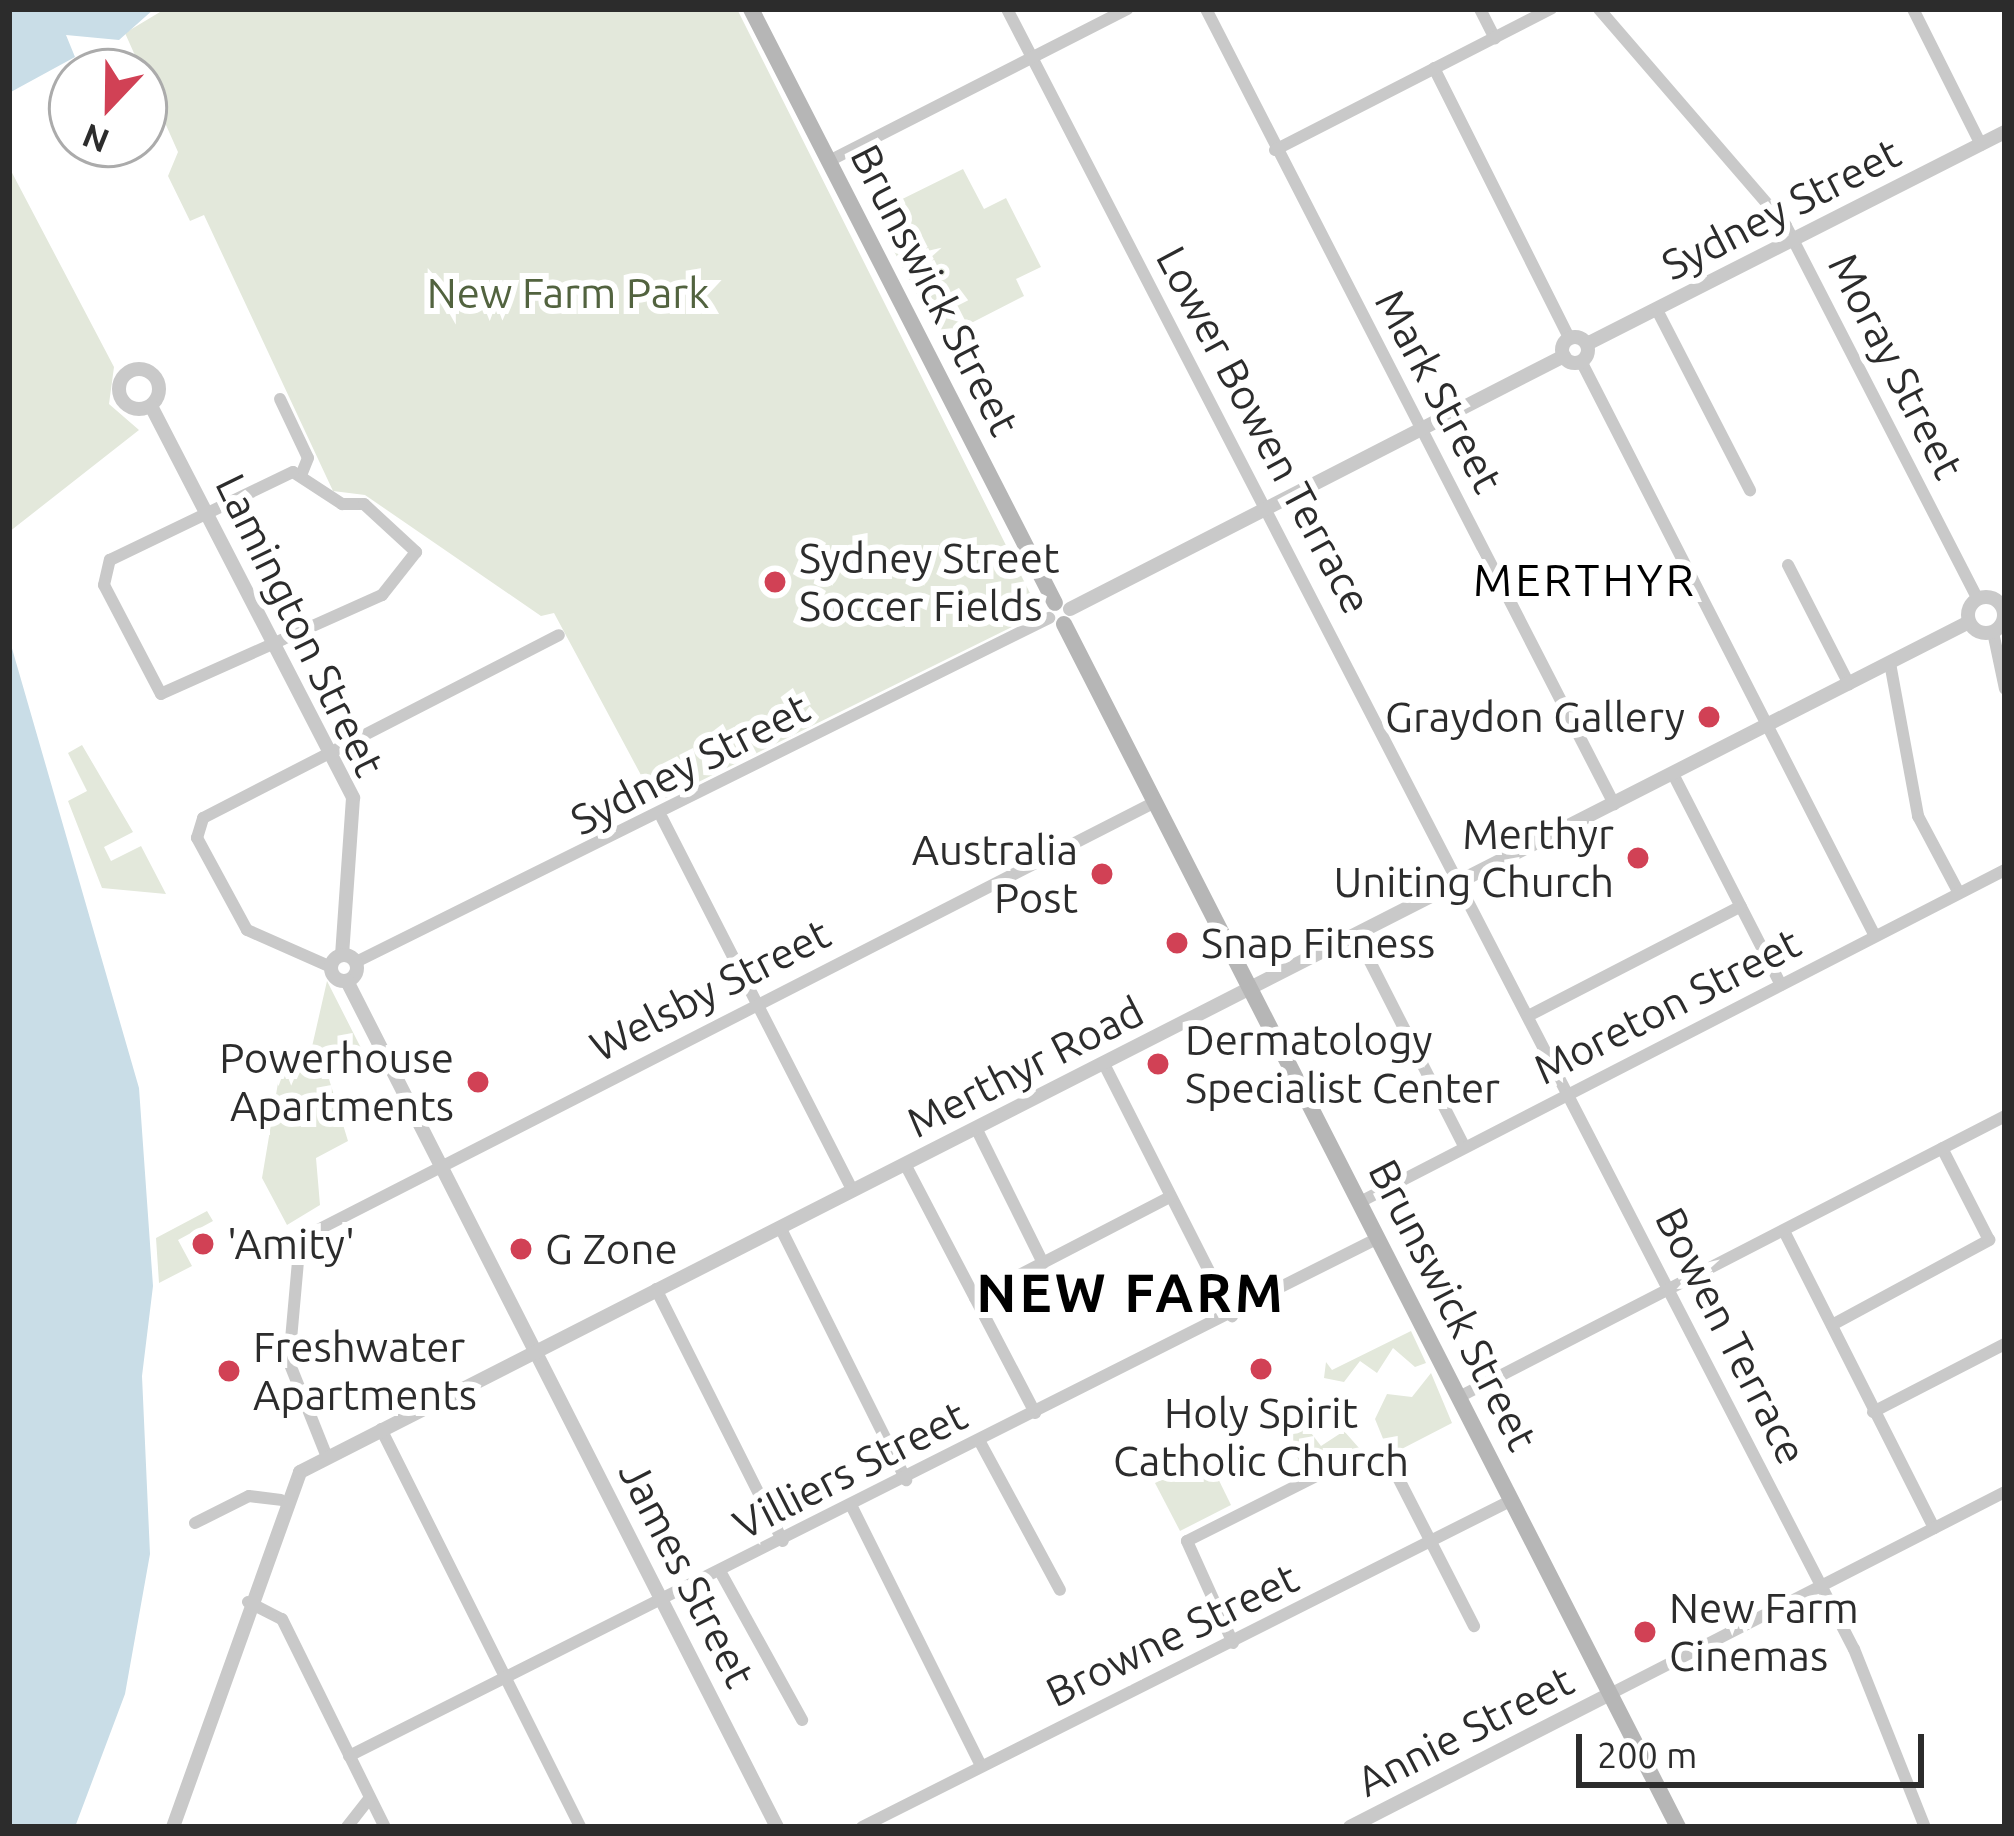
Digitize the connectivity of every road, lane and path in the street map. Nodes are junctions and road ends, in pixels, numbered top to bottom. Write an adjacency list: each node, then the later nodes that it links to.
1 (751, 9): 15 (main road, Brunswick Street)
2 (1007, 9): 10 (street, Lower Bowen Terrace)
3 (1127, 9): 10 (street)
4 (1205, 9): 14 (street, Mark Street)
5 (1480, 9): 9 (street)
6 (1551, 9): 9 (street)
7 (1599, 9): 16 (street, Moray Street)
8 (1913, 9): 13 (street)
9 (1495, 38): 11 (street)
10 (1032, 58): 15 (street); 27 (street, Lower Bowen Terrace)
11 (1434, 68): 14 (street); 18 (street)
12 (2005, 132): 13 (street, Sydney Street)
13 (1981, 145): 16 (street, Sydney Street)
14 (1276, 150): 24 (street, Mark Street)
15 (829, 161): 32 (main road, Brunswick Street)
16 (1794, 239): 17 (street, Sydney Street); 30 (street, Moray Street)
17 (1657, 310): 19 (street, Sydney Street); 26 (street)
18 (1570, 339): 19 (street); 20 (street)
19 (1586, 344): 21 (street)
20 (1564, 356): 21 (street); 24 (street, Sydney Street)
21 (1581, 361): 40 (street)
22 (280, 399): 25 (street)
23 (151, 406): 28 (street, Lamington Street)
24 (1421, 428): 27 (street, Sydney Street); 44 (street, Mark Street)
25 (301, 475): 28 (street); 36 (street)
26 (1750, 490)
27 (1267, 507): 32 (street, Sydney Street); 47 (street, Lower Bowen Terrace)
28 (209, 508): 36 (street, Lamington Street); 36 (street)
29 (1788, 565): 38 (street)
30 (1978, 599): 31 (street); 33 (street)
31 (2004, 607): 34 (street)
32 (1059, 614): 43 (main road, Brunswick Street); 45 (street, Sydney Street)
33 (1969, 622): 34 (street); 37 (street, Merthyr Road)
34 (1994, 632): 39 (street)
35 (559, 635): 41 (street)
36 (276, 641): 41 (street, Lamington Street)
37 (1890, 663): 38 (street, Merthyr Road); 48 (street)
38 (1850, 684): 40 (street, Merthyr Road)
39 (2005, 689)
40 (1768, 726): 42 (street, Merthyr Road); 51 (street)
41 (330, 749): 52 (street, Lamington Street); 52 (street)
42 (1673, 774): 44 (street, Merthyr Road); 49 (street)
43 (1155, 802): 54 (main road, Brunswick Street); 55 (street, Welsby Street)
44 (1615, 804): 47 (street, Merthyr Road)
45 (662, 818): 52 (street, Sydney Street); 55 (street)
46 (2005, 869): 48 (street, Moreton Street)
47 (1462, 882): 50 (street, Merthyr Road); 56 (street, Bowen Terrace)
48 (1959, 893): 51 (street, Moreton Street)
49 (1741, 906): 53 (street); 56 (street)
50 (1357, 936): 54 (street, Merthyr Road); 61 (street)
51 (1875, 936): 53 (street, Moreton Street)
52 (343, 961): 63 (street)
53 (1781, 985): 58 (street, Moreton Street)
54 (1250, 990): 57 (street, Merthyr Road); 67 (main road, Brunswick Street)
55 (757, 1003): 63 (street, Welsby Street); 65 (street)
56 (1530, 1015): 58 (street, Bowen Terrace)
57 (1104, 1064): 60 (street, Merthyr Road); 66 (street)
58 (1570, 1092): 61 (street, Moreton Street); 72 (street, Bowen Terrace)
59 (2005, 1116): 62 (street)
60 (976, 1128): 64 (street, Merthyr Road); 71 (street)
61 (1464, 1146): 67 (street, Moreton Street)
62 (1942, 1148): 69 (street); 76 (street)
63 (442, 1163): 78 (street); 84 (street, Welsby Street)
64 (905, 1164): 65 (street, Merthyr Road); 74 (street)
65 (853, 1190): 68 (street, Merthyr Road)
66 (1170, 1197): 71 (street); 75 (street)
67 (1360, 1202): 70 (main road, Brunswick Street)
68 (780, 1227): 73 (street, Merthyr Road); 87 (street)
69 (1784, 1231): 72 (street); 76 (street)
70 (1378, 1238): 75 (street, Villiers Street); 79 (main road, Brunswick Street)
71 (1043, 1263): 74 (street)
72 (1669, 1288): 79 (street); 97 (street, Bowen Terrace)
73 (656, 1289): 78 (street, Merthyr Road); 94 (street)
74 (975, 1298): 81 (street)
75 (1232, 1316): 81 (street, Villiers Street)
76 (1832, 1325): 80 (street)
77 (2005, 1344): 80 (street)
78 (537, 1350): 82 (street, Merthyr Road); 99 (street, James Street)
79 (1459, 1397): 90 (main road, Brunswick Street)
80 (1873, 1412): 93 (street)
81 (1035, 1413): 83 (street, Villiers Street)
82 (381, 1430): 84 (street, Merthyr Road); 103 (street)
83 (980, 1442): 87 (street, Villiers Street); 98 (street)
84 (327, 1457): 89 (street, Merthyr Road)
85 (1388, 1458): 95 (street)
86 (1340, 1464): 102 (street)
87 (906, 1480): 91 (street, Villiers Street)
88 (2005, 1492): 93 (street)
89 (281, 1500): 92 (street); 100 (street, Merthyr Road)
90 (1512, 1500): 95 (street, Browne Street); 104 (main road, Brunswick Street)
91 (852, 1507): 94 (street, Villiers Street); 107 (street)
92 (195, 1522)
93 (1934, 1528): 97 (street)
94 (783, 1541): 96 (street, Villiers Street)
95 (1431, 1542): 101 (street); 102 (street, Browne Street)
96 (722, 1573): 99 (street, Villiers Street); 105 (street)
97 (1821, 1586): 104 (street); 117 (street, Bowen Terrace)
98 (1060, 1590)
99 (664, 1600): 103 (street, Villiers Street); 113 (street, James Street)
100 (247, 1602): 106 (street); 109 (street, Merthyr Road)
101 (1474, 1626)
102 (1233, 1642): 107 (street, Browne Street)
103 (506, 1678): 106 (street, Villiers Street); 112 (street)
104 (1610, 1694): 115 (street, Annie Street); 116 (main road, Brunswick Street)
105 (802, 1720)
106 (349, 1756): 108 (street)
107 (981, 1766): 114 (street, Browne Street)
108 (370, 1798): 110 (street); 111 (street)
109 (173, 1827)
110 (347, 1827)
111 (385, 1827)
112 (580, 1827)
113 (777, 1827)
114 (862, 1827)
115 (1350, 1827)
116 (1678, 1827)
117 (1924, 1827)

